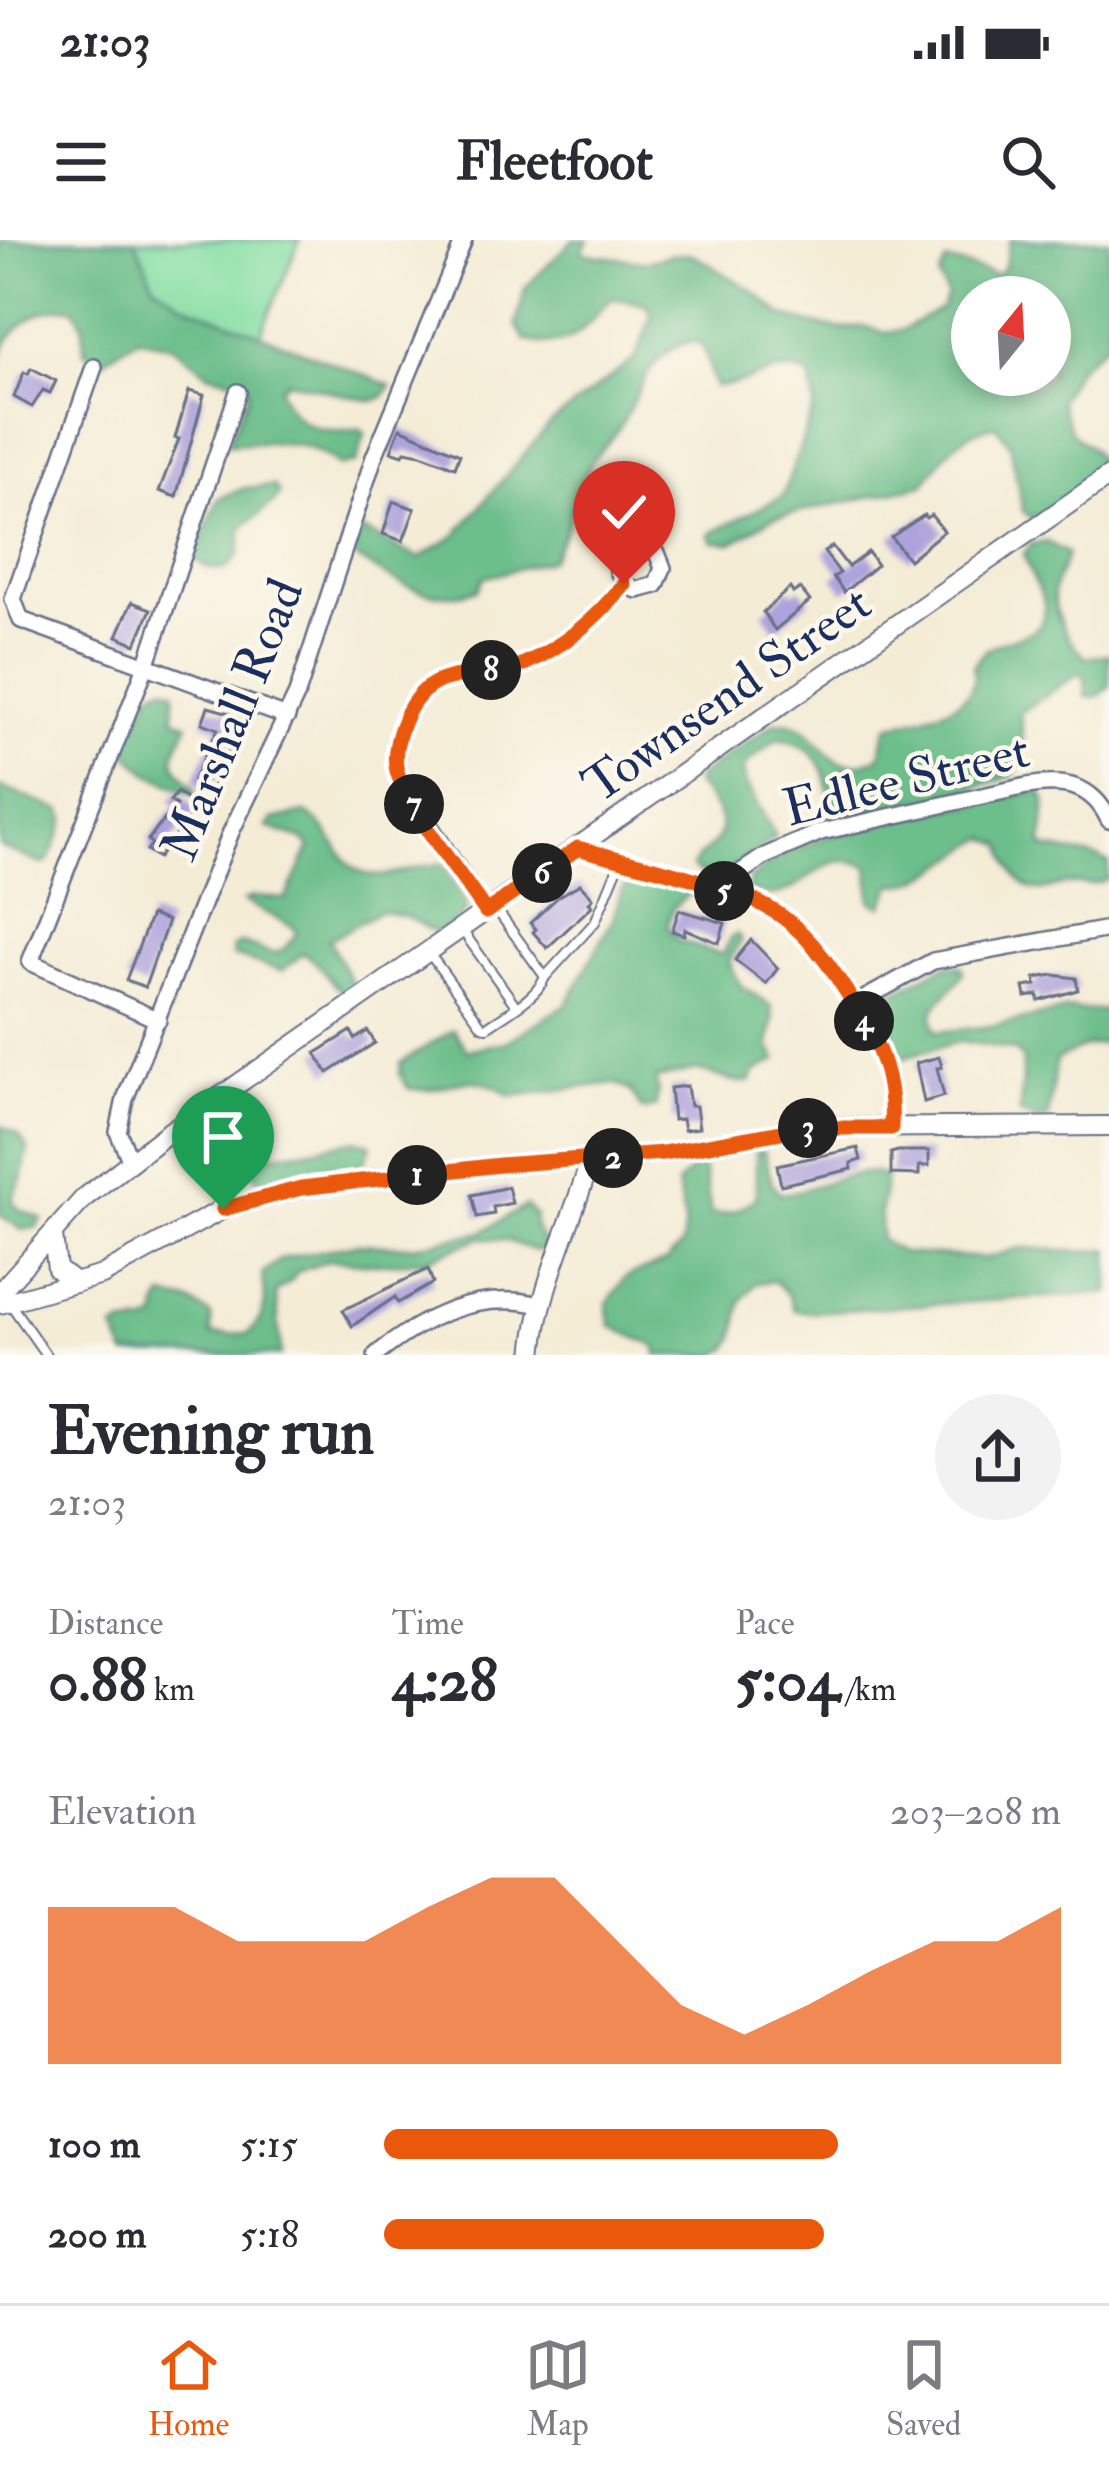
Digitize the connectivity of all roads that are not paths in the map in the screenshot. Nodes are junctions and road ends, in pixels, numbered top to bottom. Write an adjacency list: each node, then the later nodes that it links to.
1 (464, 240): 7 (street, Marshall Road)
2 (94, 367): 6 (street)
3 (238, 392): 6 (street)
4 (1109, 476): 9 (street, Townsend Street)
5 (624, 584): 12 (street)
6 (146, 666): 7 (street); 19 (street)
7 (287, 717): 19 (street, Marshall Road)
8 (1109, 820): 11 (street, Edlee Street)
9 (578, 848): 10 (street); 12 (street, Townsend Street)
10 (620, 860): 11 (street); 16 (lane)
11 (717, 889): 17 (street)
12 (490, 909): 13 (street, Townsend Street); 16 (lane)
13 (461, 928): 15 (street, Townsend Street); 18 (lane)
14 (1109, 929): 17 (street)
15 (428, 952): 18 (lane); 23 (street, Townsend Street)
16 (544, 977): 18 (lane)
17 (855, 1004): 21 (street)
18 (516, 1006)
19 (158, 1020): 23 (street, Marshall Road)
20 (1109, 1126): 21 (street)
21 (891, 1128): 22 (street)
22 (590, 1161): 25 (street); 27 (street)
23 (131, 1162): 24 (street, Townsend Street)
24 (52, 1236): 25 (street); 26 (street, Townsend Street)
25 (75, 1283): 26 (street)
26 (3, 1299): 28 (lane)
27 (540, 1305): 29 (street); 30 (street)
28 (46, 1355)
29 (376, 1355)
30 (533, 1355)

